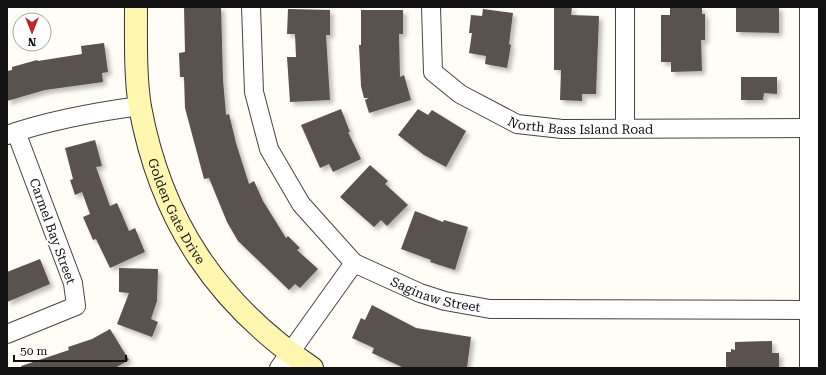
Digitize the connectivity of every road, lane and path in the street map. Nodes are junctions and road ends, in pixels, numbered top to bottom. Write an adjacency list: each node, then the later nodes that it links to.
1 (136, 7): 6 (street, Golden Gate Drive)
2 (251, 7): 10 (street, Saginaw Street)
3 (431, 7): 7 (street, North Bass Island Road)
4 (625, 7): 7 (street)
5 (809, 7): 8 (street)
6 (140, 106): 9 (street); 13 (street, Golden Gate Drive)
7 (625, 128): 8 (street, North Bass Island Road)
8 (809, 128): 11 (street)
9 (12, 134): 12 (street, Carmel Bay Street)
10 (354, 262): 11 (street, Saginaw Street); 13 (street)
11 (810, 310): 15 (street)
12 (7, 334)
13 (284, 361): 14 (street, Golden Gate Drive)
14 (312, 368)
15 (809, 368)

